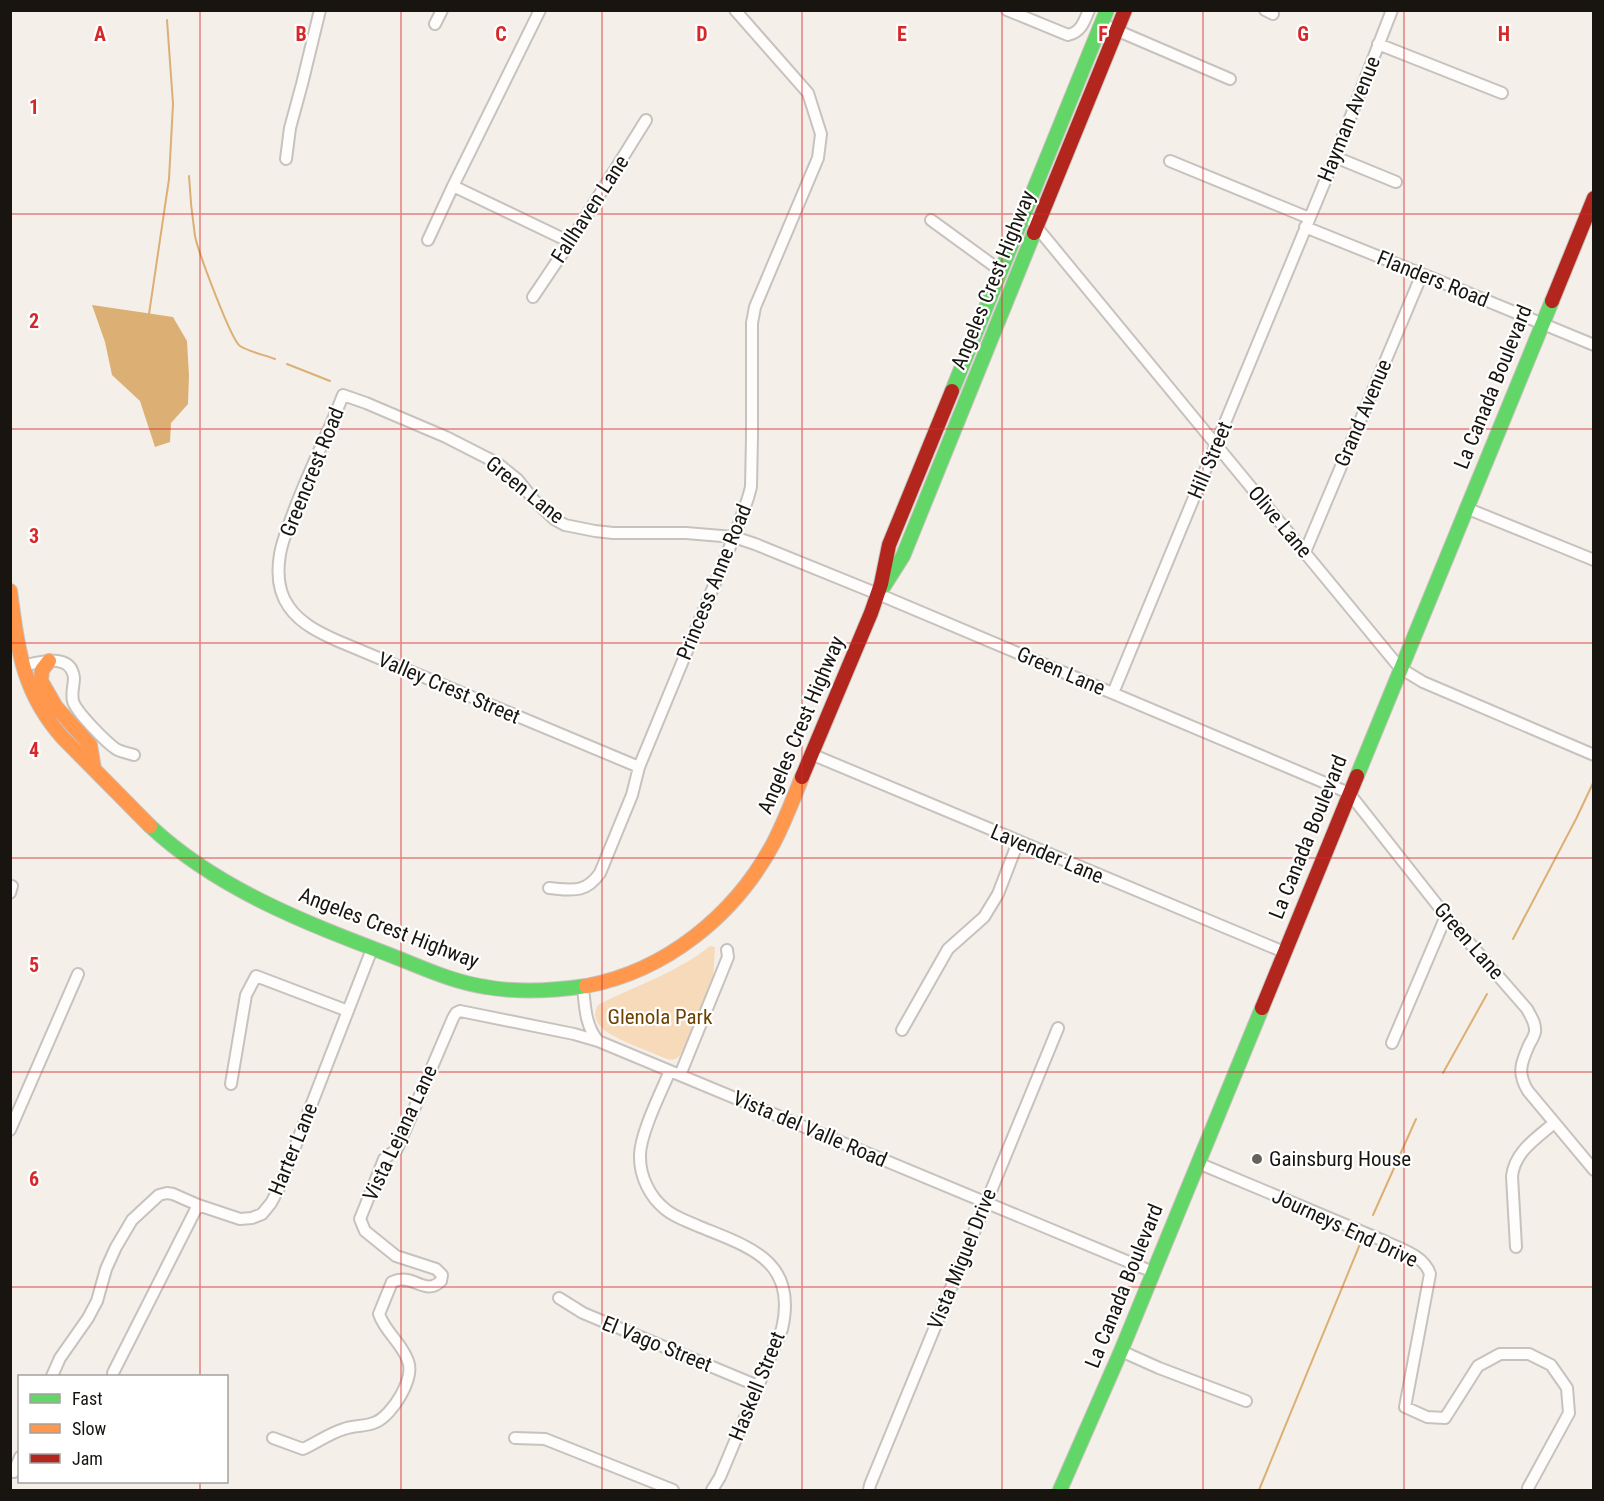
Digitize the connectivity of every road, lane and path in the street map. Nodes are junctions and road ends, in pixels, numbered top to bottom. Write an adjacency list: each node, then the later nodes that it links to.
1 (320, 10): 17 (street)
2 (442, 10): 10 (street)
3 (540, 10): 20 (street)
4 (735, 10): 36 (street, Princess Anne Road)
5 (1007, 10): 6 (street)
6 (1089, 10)
7 (1125, 10): 11 (main road, Angeles Crest Highway)
8 (1392, 10): 12 (street, Hayman Avenue)
9 (1104, 17): 11 (street); 22 (main road, Angeles Crest Highway)
10 (435, 24)
11 (1118, 30): 13 (street); 25 (main road, Angeles Crest Highway)
12 (1378, 44): 14 (street); 16 (street, Hayman Avenue)
13 (1230, 80)
14 (1502, 93)
15 (646, 120): 27 (street, Fallhaven Lane)
16 (1335, 157): 19 (street); 24 (street, Hayman Avenue)
17 (286, 159)
18 (1170, 161): 24 (street, Flanders Road)
19 (1396, 182)
20 (453, 186): 26 (street); 27 (street)
21 (1593, 198): 31 (main road, La Canada Boulevard)
22 (1025, 213): 25 (street, Olive Lane); 28 (main road, Angeles Crest Highway)
23 (931, 220): 28 (street)
24 (1307, 222): 29 (street, Flanders Road); 34 (street, Hill Street)
25 (1036, 227): 34 (street, Olive Lane); 41 (main road, Angeles Crest Highway)
26 (428, 240)
27 (570, 242): 30 (street, Fallhaven Lane)
28 (1001, 271): 41 (main road, Angeles Crest Highway)
29 (1422, 274): 31 (street, Flanders Road); 37 (street, Grand Avenue)
30 (532, 297)
31 (1542, 323): 32 (street, Flanders Road); 35 (main road, La Canada Boulevard)
32 (1593, 345)
33 (343, 395): 36 (street, Green Lane); 39 (street, Greencrest Road)
34 (1216, 445): 37 (street, Olive Lane); 45 (street, Hill Street)
35 (1466, 508): 38 (street); 44 (main road, La Canada Boulevard)
36 (734, 537): 41 (street, Green Lane); 49 (street, Princess Anne Road)
37 (1305, 552): 44 (street, Olive Lane)
38 (1593, 560)
39 (279, 585): 49 (street, Valley Crest Street)
40 (10, 591): 43 (main road, Angeles Crest Highway)
41 (878, 594): 45 (street, Green Lane); 46 (main road, Angeles Crest Highway)
42 (49, 661): 43 (street); 47 (street); 50 (main road)
43 (23, 666): 50 (main road, Angeles Crest Highway)
44 (1400, 668): 48 (street, Olive Lane); 51 (main road, La Canada Boulevard)
45 (1113, 693): 51 (street, Green Lane)
46 (811, 754): 52 (street, Lavender Lane); 59 (main road, Angeles Crest Highway)
47 (134, 755)
48 (1593, 755)
49 (639, 767): 53 (street, Princess Anne Road)
50 (94, 769): 55 (main road, Angeles Crest Highway)
51 (1349, 793): 54 (street, Green Lane); 57 (main road, La Canada Boulevard)
52 (1018, 842): 57 (street, Lavender Lane); 63 (street)
53 (549, 888)
54 (1446, 916): 65 (street); 68 (street, Green Lane)
55 (372, 949): 59 (main road, Angeles Crest Highway); 60 (street, Harter Lane)
56 (727, 950): 66 (street, Haskell Street)
57 (1284, 952): 70 (main road, La Canada Boulevard)
58 (78, 974): 69 (street)
59 (583, 987): 64 (street)
60 (348, 1011): 67 (street); 73 (street, Harter Lane)
61 (460, 1011): 64 (street, Vista del Valle Road); 82 (street, Vista Lejana Lane)
62 (1058, 1028): 72 (street, Vista Miguel Drive)
63 (902, 1030)
64 (598, 1041): 66 (street, Vista del Valle Road)
65 (1392, 1043)
66 (675, 1073): 72 (street, Vista del Valle Road); 80 (street, Haskell Street)
67 (231, 1084)
68 (1554, 1123): 71 (street, Green Lane); 74 (street)
69 (10, 1130)
70 (1198, 1162): 75 (main road, La Canada Boulevard); 90 (street, Journeys End Drive)
71 (1593, 1170)
72 (985, 1202): 75 (street, Vista del Valle Road); 88 (street, Vista Miguel Drive)
73 (198, 1205): 78 (street); 79 (street, Harter Lane)
74 (1516, 1247)
75 (1153, 1272): 77 (main road, La Canada Boulevard)
76 (559, 1298): 80 (street, El Vago Street)
77 (1121, 1351): 81 (street); 89 (main road, La Canada Boulevard)
78 (113, 1373)
79 (53, 1375)
80 (758, 1386): 87 (street, Haskell Street)
81 (1246, 1401)
82 (273, 1438)
83 (514, 1438): 86 (street)
84 (18, 1462): 85 (street)
85 (14, 1473)
86 (673, 1491)
87 (712, 1491)
88 (869, 1491)
89 (1060, 1491)
90 (1528, 1491)

